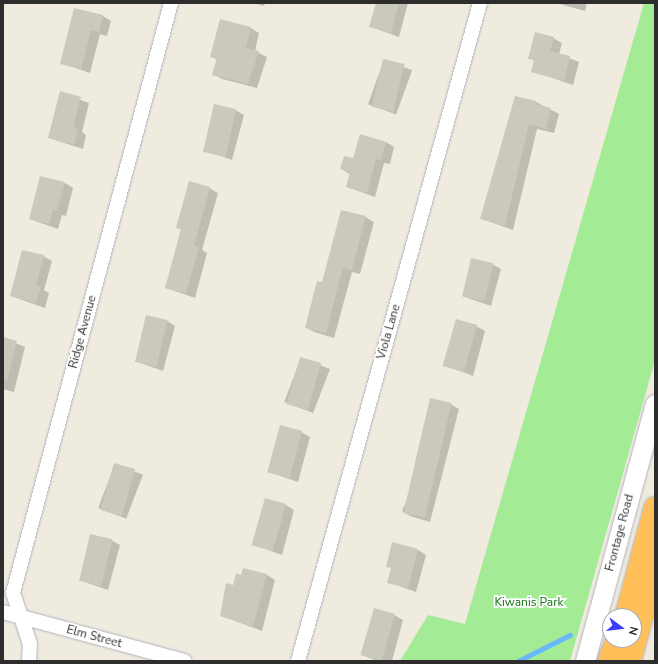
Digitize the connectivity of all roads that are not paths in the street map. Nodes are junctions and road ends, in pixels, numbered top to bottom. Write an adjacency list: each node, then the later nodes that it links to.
1 (171, 3): 9 (street, Ridge Avenue)
2 (480, 3): 14 (street, Viola Lane)
3 (655, 404): 15 (street, Frontage Road)
4 (655, 508): 7 (highway)
5 (655, 568): 18 (highway)
6 (655, 596): 18 (highway)
7 (628, 608)
8 (3, 612): 9 (street, Elm Street)
9 (22, 617): 12 (street, Ridge Avenue); 13 (street, Elm Street)
10 (615, 648): 16 (highway)
11 (616, 648): 17 (highway)
12 (29, 661)
13 (184, 661)
14 (298, 661)
15 (585, 661)
16 (609, 661)
17 (613, 661)
18 (632, 661)

